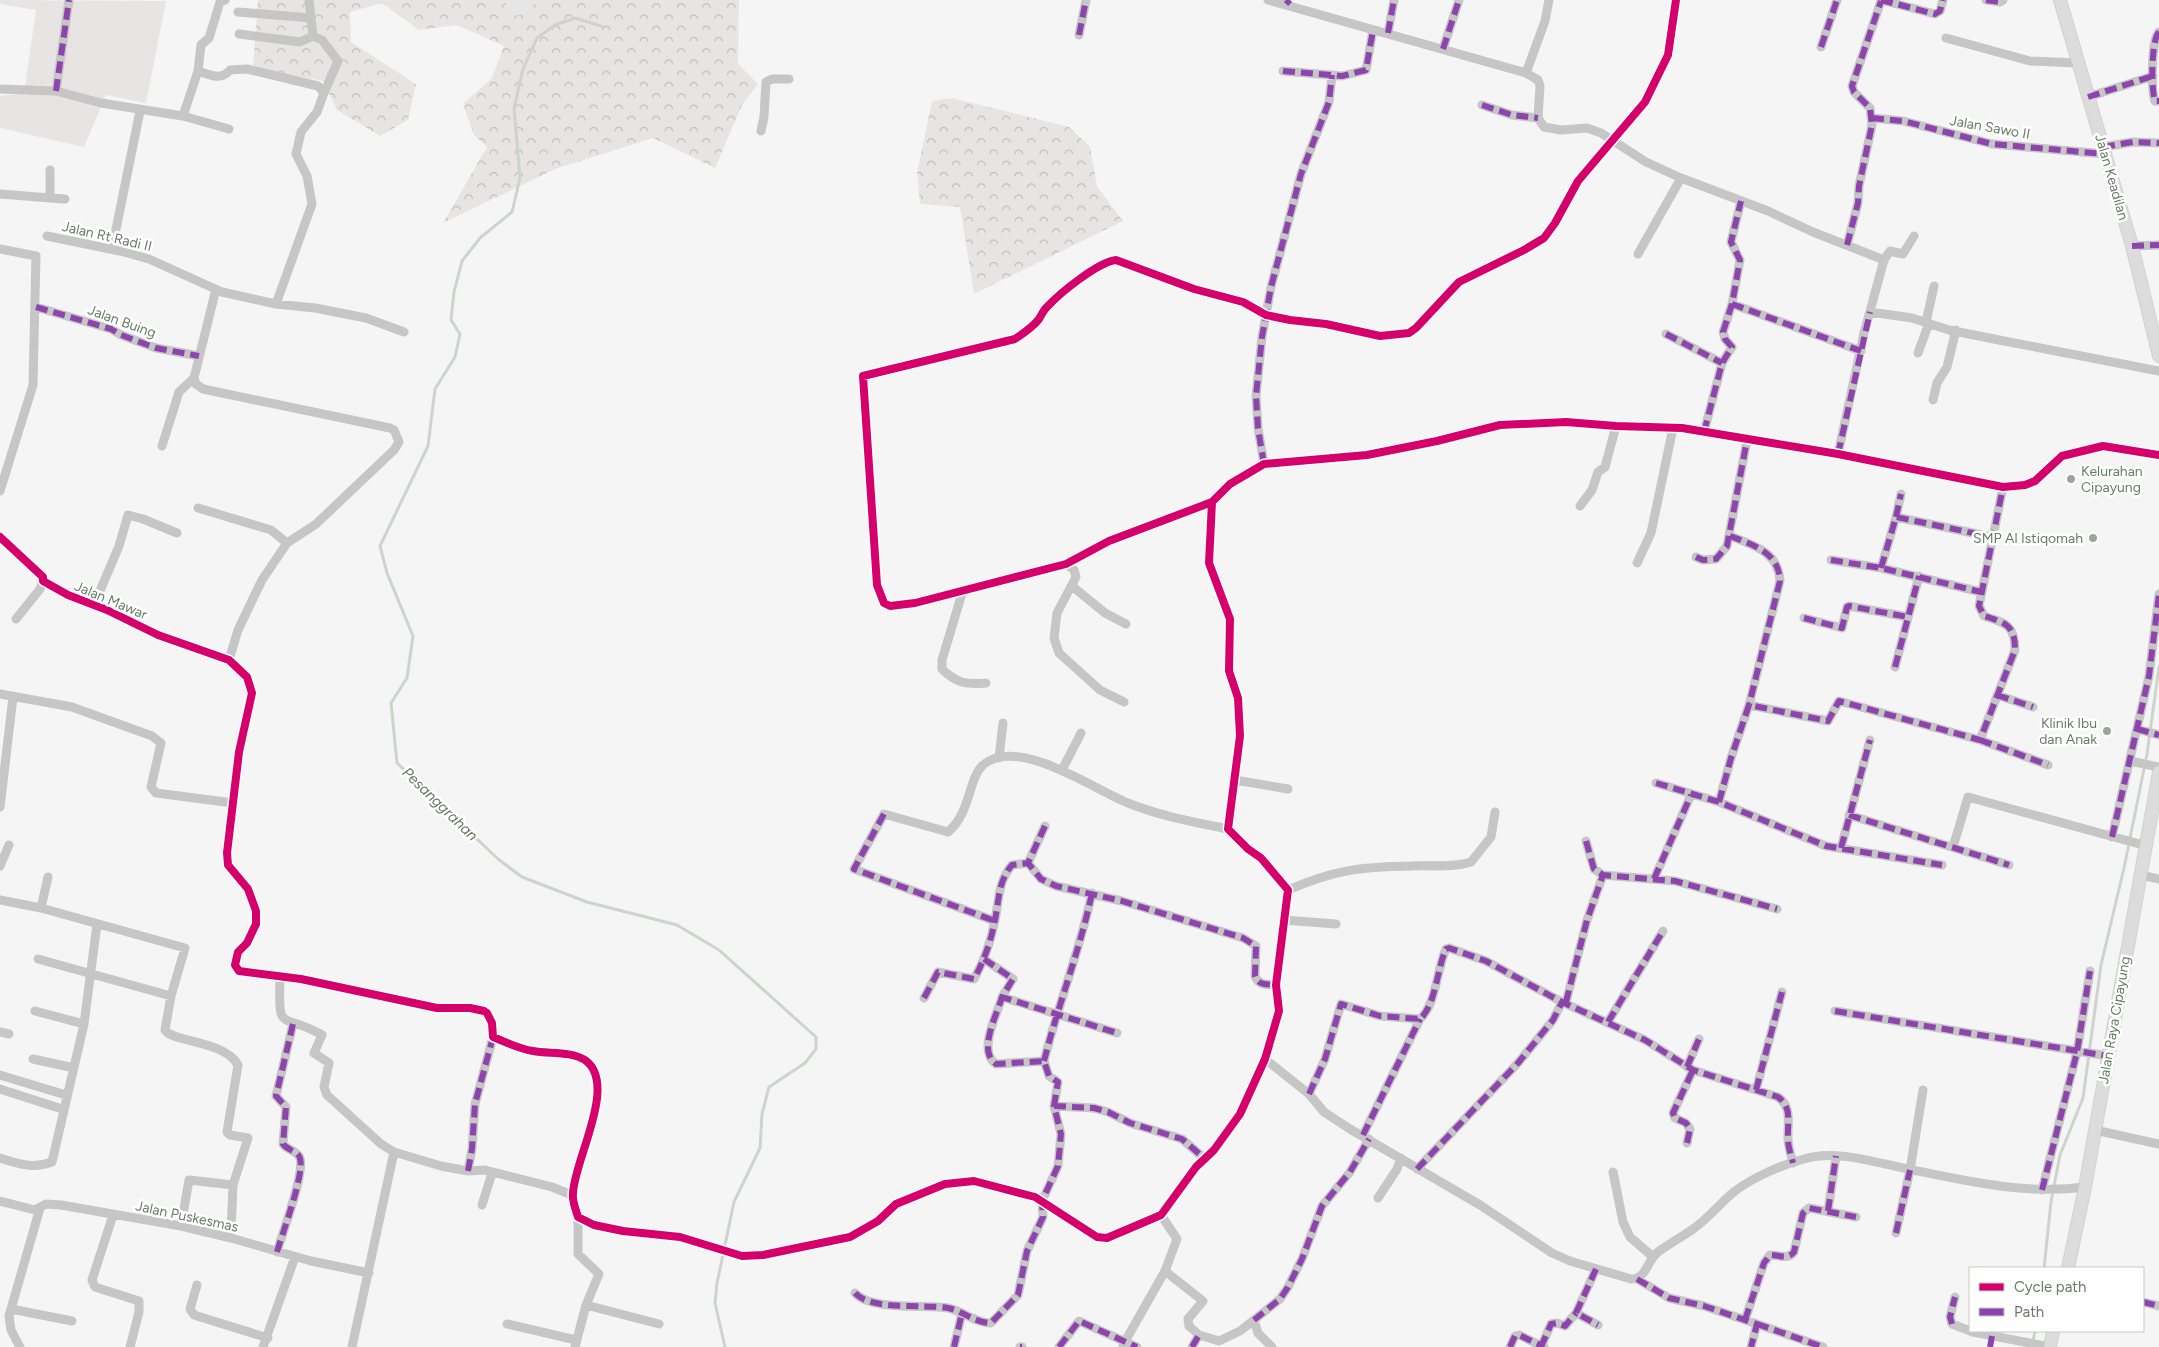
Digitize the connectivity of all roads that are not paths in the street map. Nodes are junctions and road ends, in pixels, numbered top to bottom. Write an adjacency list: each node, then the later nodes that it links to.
1 (69, 0): 36 (street)
2 (225, 0): 29 (street)
3 (309, 0): 18 (street)
4 (1086, 0): 23 (street)
5 (1268, 0): 16 (street)
6 (1394, 0): 20 (street)
7 (1459, 0): 27 (street)
8 (1549, 0): 31 (street)
9 (1676, 0): 47 (street)
10 (1837, 0): 26 (street)
11 (1881, 0): 12 (street); 44 (street)
12 (1943, 0)
13 (1986, 0): 14 (street)
14 (2003, 0)
15 (2060, 0): 28 (main road, Jalan Keadilan)
16 (1288, 2): 19 (street)
17 (238, 12): 18 (street)
18 (311, 18): 24 (street)
19 (1373, 30): 20 (street); 32 (street)
20 (1388, 32): 27 (street)
21 (2159, 32): 33 (street)
22 (239, 34): 24 (street)
23 (1079, 35)
24 (313, 36): 37 (street)
25 (1946, 38): 28 (street)
26 (1821, 47)
27 (1443, 49): 31 (street)
28 (2077, 64): 38 (main road, Jalan Keadilan)
29 (198, 71): 37 (street); 42 (street)
30 (1283, 71): 32 (street)
31 (1526, 73): 43 (street)
32 (1332, 75): 71 (street)
33 (2153, 76): 38 (street); 39 (street)
34 (790, 80): 46 (street)
35 (0, 89): 36 (street)
36 (56, 91): 41 (street)
37 (324, 93): 67 (street)
38 (2088, 97): 49 (main road, Jalan Keadilan)
39 (2159, 101)
40 (1482, 104): 43 (street)
41 (140, 111): 42 (street); 62 (street)
42 (183, 116): 45 (street)
43 (1538, 118): 47 (street)
44 (1872, 118): 49 (street, Jalan Sawo II); 58 (street)
45 (229, 128)
46 (761, 131)
47 (1613, 140): 51 (street); 71 (street)
48 (2159, 143): 49 (street, Jalan Sawo II)
49 (2104, 151): 60 (main road, Jalan Keadilan)
50 (50, 170): 53 (street)
51 (1681, 178): 55 (street); 63 (street)
52 (0, 194): 53 (street)
53 (50, 198): 54 (street)
54 (64, 199)
55 (1741, 201): 58 (street); 68 (street)
56 (47, 236): 62 (street, Jalan Rt Radi II)
57 (1914, 236): 64 (street)
58 (1847, 245): 64 (street)
59 (2159, 245): 60 (street)
60 (2132, 246): 79 (main road, Jalan Keadilan)
61 (0, 249): 69 (street)
62 (112, 249): 66 (street, Jalan Rt Radi II)
63 (1638, 254)
64 (1884, 260): 70 (street)
65 (1934, 286): 72 (street)
66 (216, 289): 67 (street, Jalan Rt Radi II); 78 (street)
67 (276, 304): 74 (street, Jalan Rt Radi II)
68 (1732, 304): 76 (street); 80 (street)
69 (36, 307): 78 (street, Jalan Buing); 93 (street)
70 (1870, 312): 72 (street); 76 (street)
71 (1266, 315): 91 (street); 112 (street)
72 (1928, 323): 73 (street); 77 (street)
73 (1956, 330): 81 (street); 83 (street)
74 (404, 332)
75 (1666, 334): 80 (street)
76 (1861, 351): 89 (street)
77 (1918, 353)
78 (199, 356): 82 (street)
79 (2159, 356)
80 (1722, 363): 86 (street)
81 (2159, 371)
82 (194, 378): 88 (street); 103 (street)
83 (1932, 400)
84 (1616, 426): 85 (street); 91 (street); 96 (street)
85 (1673, 428): 86 (street); 106 (street)
86 (1704, 432): 87 (street)
87 (1747, 440): 89 (street); 100 (street)
88 (162, 446)
89 (1838, 454): 92 (street)
90 (2159, 455): 92 (street)
91 (1264, 464): 95 (street)
92 (2003, 487): 102 (street)
93 (0, 491)
94 (1901, 494): 98 (street)
95 (1212, 502): 107 (street); 141 (street)
96 (1580, 506)
97 (198, 508): 103 (street)
98 (1896, 517): 102 (street); 108 (street)
99 (177, 533): 115 (street)
100 (1730, 536): 104 (street); 128 (street)
101 (0, 537): 110 (street, Jalan Mawar)
102 (1992, 537): 113 (street)
103 (287, 543): 120 (street)
104 (1696, 557)
105 (1831, 560): 108 (street)
106 (1637, 563)
107 (1066, 564): 111 (street); 112 (street)
108 (1880, 568): 109 (street)
109 (1919, 576): 113 (street); 116 (street)
110 (42, 581): 115 (street, Jalan Mawar); 117 (street)
111 (1072, 586): 119 (street); 127 (street)
112 (964, 590): 123 (street)
113 (1981, 592): 125 (street)
114 (2159, 594): 122 (street)
115 (94, 605): 120 (street, Jalan Mawar)
116 (1908, 616): 118 (street); 121 (street)
117 (16, 618)
118 (1804, 618)
119 (1126, 624)
120 (229, 660): 146 (street)
121 (1895, 667)
122 (2154, 676): 131 (street)
123 (986, 683)
124 (0, 694): 126 (street)
125 (1997, 695): 129 (street); 135 (street)
126 (13, 697): 146 (street); 147 (street)
127 (1124, 702)
128 (1749, 705): 135 (street); 145 (street)
129 (2033, 707)
130 (1003, 723): 136 (street)
131 (2139, 730): 133 (street); 137 (street)
132 (1081, 733): 140 (street)
133 (2157, 734)
134 (1870, 740): 149 (street)
135 (1980, 740): 138 (street)
136 (999, 758): 140 (street); 173 (street)
137 (2132, 761): 139 (street); 152 (street)
138 (2048, 765)
139 (2157, 768): 155 (main road, Jalan Raya Cipayung)
140 (1062, 770): 151 (street)
141 (1235, 780): 143 (street); 151 (street)
142 (1656, 783): 144 (street)
143 (1288, 789)
144 (1691, 795): 145 (street); 165 (street)
145 (1719, 802): 157 (street)
146 (233, 804): 181 (street)
147 (0, 808)
148 (1495, 812): 167 (street)
149 (1849, 815): 156 (street); 157 (street)
150 (1045, 826): 158 (street)
151 (1228, 829): 167 (street)
152 (2117, 838): 155 (street); 156 (street)
153 (1586, 841): 162 (street)
154 (9, 845): 161 (street)
155 (2143, 845): 163 (main road, Jalan Raya Cipayung)
156 (1953, 847): 160 (street)
157 (1840, 848): 159 (street)
158 (1028, 863): 168 (street); 173 (street)
159 (1942, 865)
160 (2009, 865)
161 (0, 866)
162 (1603, 875): 165 (street); 187 (street)
163 (2141, 875): 166 (street); 199 (main road, Jalan Raya Cipayung)
164 (48, 877): 170 (street)
165 (1654, 879): 171 (street)
166 (2159, 880)
167 (1288, 890): 172 (street)
168 (1092, 893): 182 (street); 190 (street)
169 (0, 900): 170 (street)
170 (41, 908): 174 (street)
171 (1777, 909)
172 (1284, 920): 175 (street); 182 (street)
173 (995, 921): 178 (street)
174 (97, 924): 180 (street); 184 (street)
175 (1336, 924)
176 (1664, 931): 192 (street)
177 (38, 959): 180 (street)
178 (984, 959): 185 (street); 186 (street)
179 (2090, 972): 198 (street)
180 (92, 973): 184 (street); 193 (street)
181 (280, 977): 194 (street); 196 (street)
182 (1276, 985): 201 (street)
183 (1782, 992): 207 (street)
184 (172, 996): 228 (street)
185 (1002, 997): 190 (street); 202 (street)
186 (924, 998)
187 (1564, 1002): 191 (street); 192 (street); 223 (street)
188 (35, 1011): 193 (street)
189 (1834, 1011): 198 (street)
190 (1056, 1014): 195 (street); 202 (street)
191 (1420, 1019): 209 (street); 214 (street)
192 (1608, 1022): 204 (street)
193 (84, 1024): 203 (street)
194 (293, 1024): 217 (street); 245 (street)
195 (1117, 1033)
196 (493, 1037): 225 (street); 231 (street)
197 (1699, 1039): 204 (street)
198 (2080, 1053): 199 (street); 230 (street)
199 (2103, 1056): 213 (main road, Jalan Raya Cipayung)
200 (33, 1059): 203 (street)
201 (1265, 1059): 209 (street); 220 (street)
202 (1044, 1061): 211 (street)
203 (74, 1068): 210 (street)
204 (1690, 1068): 207 (street); 215 (street)
205 (0, 1075): 210 (street)
206 (0, 1089): 212 (street)
207 (1756, 1090): 222 (street)
208 (1923, 1090): 224 (street)
209 (1309, 1094): 214 (street)
210 (66, 1095): 212 (street)
211 (1054, 1106): 220 (street); 234 (street)
212 (62, 1108): 219 (street)
213 (2094, 1130): 216 (street); 229 (main road, Jalan Raya Cipayung)
214 (1366, 1137): 221 (street); 262 (street)
215 (1687, 1144)
216 (2159, 1144)
217 (394, 1152): 225 (street); 251 (street)
218 (1836, 1156): 222 (street); 224 (street); 237 (street)
219 (0, 1158)
220 (1204, 1158): 239 (street)
221 (1401, 1158): 223 (street); 232 (street)
222 (1793, 1163): 246 (street)
223 (1417, 1169): 249 (street)
224 (1910, 1170): 230 (street); 244 (street)
225 (468, 1171): 227 (street)
226 (1613, 1172): 246 (street)
227 (492, 1173): 231 (street); 235 (street)
228 (234, 1185): 242 (street); 243 (street)
229 (2085, 1187): 230 (street); 248 (main road, Jalan Raya Cipayung)
230 (2044, 1190)
231 (572, 1195): 240 (street)
232 (1378, 1198)
233 (0, 1201): 236 (street, Jalan Puskesmas)
234 (1042, 1201): 239 (street); 240 (street); 260 (street)
235 (482, 1206)
236 (40, 1208): 238 (street, Jalan Puskesmas); 259 (street)
237 (1828, 1211): 241 (street); 263 (street)
238 (113, 1215): 242 (street, Jalan Puskesmas); 279 (street)
239 (1161, 1215): 250 (street)
240 (578, 1216): 257 (street)
241 (1856, 1218)
242 (181, 1226): 245 (street, Jalan Puskesmas)
243 (232, 1233)
244 (1896, 1233)
245 (277, 1252): 247 (street, Jalan Puskesmas)
246 (1652, 1256): 252 (street)
247 (294, 1257): 251 (street, Jalan Puskesmas); 274 (street)
248 (2068, 1267)
249 (1596, 1269): 252 (street); 261 (street)
250 (1165, 1271): 272 (street); 277 (street)
251 (369, 1273): 281 (street)
252 (1637, 1279): 263 (street)
253 (197, 1285): 274 (street)
254 (854, 1293): 260 (street)
255 (1955, 1297): 269 (street)
256 (2144, 1302): 258 (street)
257 (586, 1305): 266 (street); 276 (street)
258 (2159, 1306)
259 (7, 1313): 264 (street); 278 (street)
260 (962, 1313): 282 (street)
261 (1576, 1313): 268 (street); 288 (street)
262 (1254, 1320): 272 (street); 286 (street)
263 (1745, 1320): 267 (street)
264 (72, 1321)
265 (507, 1324): 276 (street)
266 (659, 1324)
267 (1757, 1324): 275 (street); 289 (street)
268 (1598, 1325)
269 (1969, 1330)
270 (1973, 1332): 273 (street)
271 (2054, 1332): 292 (main road)
272 (1199, 1335): 285 (street)
273 (1992, 1336): 291 (street); 292 (street)
274 (268, 1338): 280 (street)
275 (1799, 1343): 290 (street)
276 (575, 1344)
277 (1124, 1344): 283 (street); 284 (street)
278 (20, 1347)
279 (130, 1347)
280 (263, 1347)
281 (352, 1347)
282 (954, 1347)
283 (1059, 1347)
284 (1137, 1347)
285 (1192, 1347)
286 (1272, 1347)
287 (1510, 1347): 288 (street)
288 (1542, 1347)
289 (1751, 1347)
290 (1823, 1347)
291 (1990, 1347)
292 (2047, 1347)

